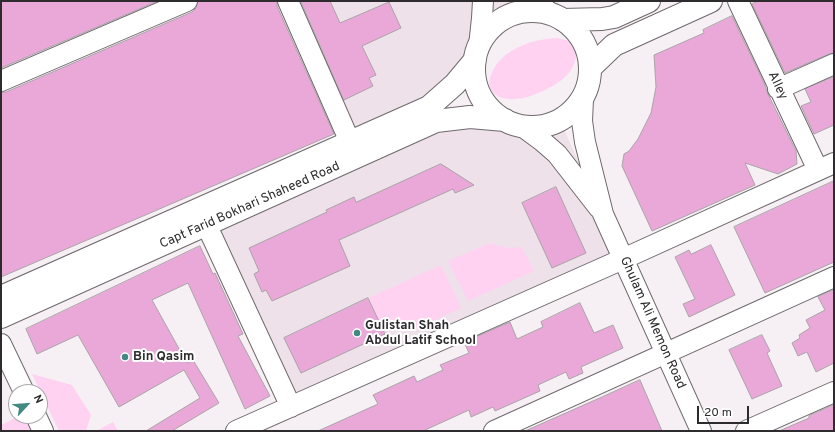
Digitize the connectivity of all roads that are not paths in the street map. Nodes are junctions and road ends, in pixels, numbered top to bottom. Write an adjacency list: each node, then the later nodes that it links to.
1 (187, 1): 11 (street)
2 (288, 1): 15 (street)
3 (483, 1): 8 (street)
4 (649, 1): 7 (street)
5 (711, 1): 10 (street)
6 (738, 1): 12 (street, Alley)
7 (550, 12): 8 (street); 10 (street)
8 (477, 53): 14 (street); 15 (street, Capt Farid Bokhari Shaheed Road)
9 (834, 64): 12 (street)
10 (590, 68): 13 (street)
11 (1, 81)
12 (778, 89): 16 (street, Alley)
13 (583, 99): 14 (street); 17 (street)
14 (514, 124): 17 (street); 18 (street, Capt Farid Bokhari Shaheed Road)
15 (350, 142): 21 (street, Capt Farid Bokhari Shaheed Road)
16 (826, 166): 19 (street)
17 (604, 214): 19 (street, Ghulam Ali Memon Road)
18 (206, 226): 22 (street, Capt Farid Bokhari Shaheed Road); 27 (street)
19 (623, 259): 24 (street, Ghulam Ali Memon Road); 27 (street)
20 (834, 278): 24 (street)
21 (1, 297)
22 (1, 317)
23 (1, 344): 25 (street)
24 (666, 354): 29 (street); 30 (street, Ghulam Ali Memon Road)
25 (20, 384)
26 (834, 392): 31 (street)
27 (291, 407): 28 (street)
28 (236, 431)
29 (494, 431)
30 (701, 431)
31 (746, 431)

